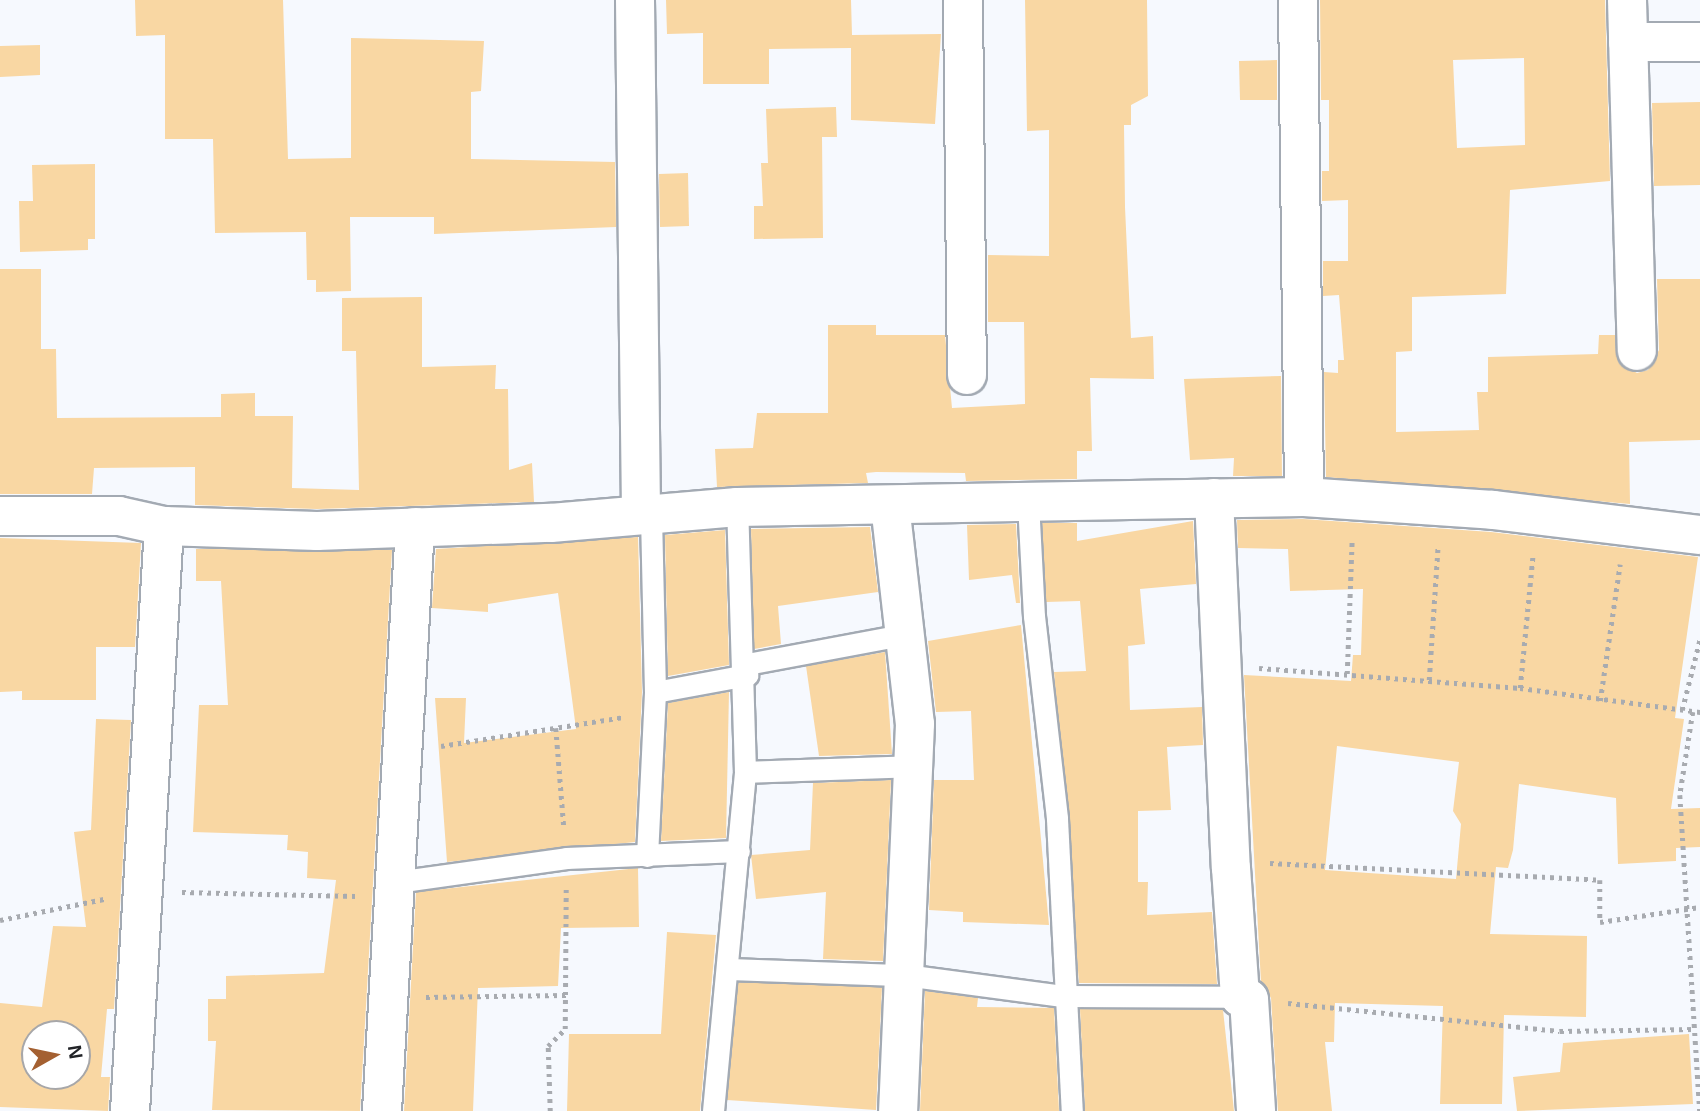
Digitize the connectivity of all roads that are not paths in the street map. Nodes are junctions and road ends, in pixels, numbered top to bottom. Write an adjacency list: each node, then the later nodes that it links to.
1 (635, 0): 14 (street)
2 (963, 0): 8 (street)
3 (1298, 0): 9 (street)
4 (1627, 0): 5 (street)
5 (1628, 42): 6 (street); 7 (street)
6 (1700, 42)
7 (1637, 351)
8 (967, 375)
9 (1304, 497): 10 (street); 18 (street)
10 (1214, 498): 11 (street); 30 (street)
11 (1028, 502): 12 (street); 29 (lane)
12 (890, 505): 13 (street); 19 (street)
13 (737, 507): 14 (street); 20 (lane)
14 (646, 511): 17 (street); 21 (lane)
15 (0, 516): 16 (street)
16 (164, 526): 17 (street); 31 (street)
17 (415, 527): 26 (street)
18 (1700, 535)
19 (907, 634): 20 (lane); 22 (street)
20 (747, 670): 21 (lane); 23 (lane)
21 (654, 702): 25 (lane)
22 (914, 766): 23 (lane); 28 (street)
23 (745, 772): 24 (lane)
24 (739, 850): 25 (lane); 27 (lane)
25 (647, 856): 26 (lane)
26 (395, 889): 32 (street)
27 (729, 970): 28 (lane); 33 (lane)
28 (905, 975): 29 (lane); 34 (street)
29 (1063, 996): 30 (lane); 35 (lane)
30 (1245, 998): 36 (street)
31 (131, 1111)
32 (382, 1111)
33 (713, 1111)
34 (898, 1111)
35 (1072, 1111)
36 (1256, 1111)

